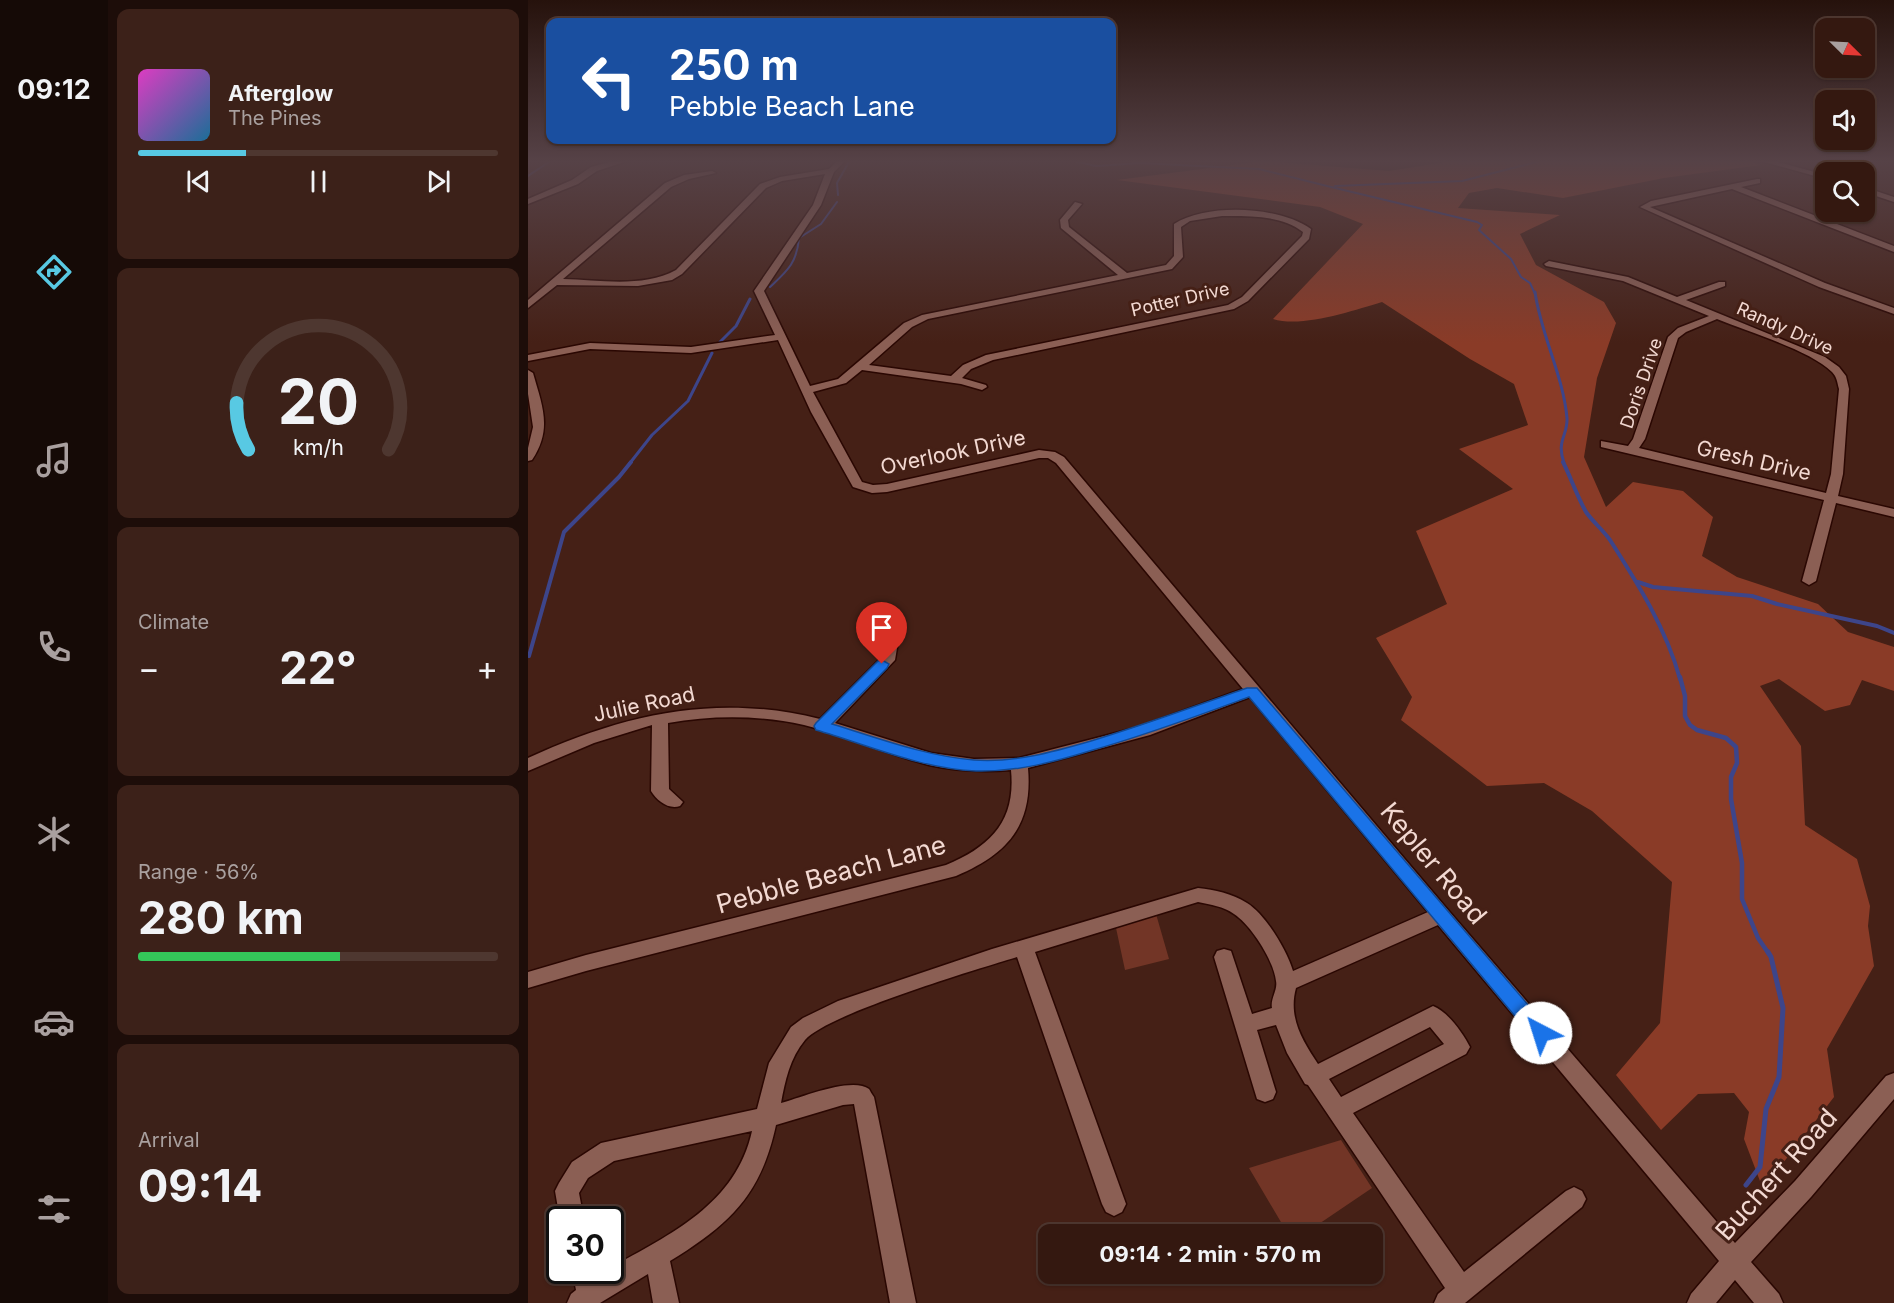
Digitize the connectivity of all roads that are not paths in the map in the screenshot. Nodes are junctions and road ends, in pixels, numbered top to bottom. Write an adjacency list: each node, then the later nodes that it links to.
1 (626, 221): 12 (street)
2 (729, 221): 12 (street)
3 (806, 221): 18 (street)
4 (1064, 221): 11 (street)
5 (1181, 221): 11 (street, Potter Drive)
6 (1292, 221): 22 (street, Potter Drive)
7 (1676, 221): 16 (street)
8 (1822, 221): 9 (street)
9 (1894, 249)
10 (1548, 264): 14 (street, Randy Drive)
11 (1127, 277): 20 (street, Potter Drive)
12 (555, 282): 15 (street)
13 (1722, 284): 14 (street)
14 (1677, 300): 17 (street, Randy Drive)
15 (528, 304)
16 (1894, 311)
17 (1717, 316): 26 (street, Doris Drive); 29 (street, Randy Drive)
18 (780, 337): 19 (street); 24 (street)
19 (528, 358)
20 (860, 367): 22 (street); 24 (street, Potter Drive)
21 (528, 373): 27 (street)
22 (952, 380): 23 (street)
23 (982, 387)
24 (807, 390): 28 (street, Overlook Drive)
25 (1605, 444): 26 (street, Gresh Drive)
26 (1631, 451): 29 (street, Gresh Drive)
27 (528, 457)
28 (1057, 457): 33 (street, Kepler Road)
29 (1832, 499): 30 (street, Gresh Drive); 31 (street, Randy Drive)
30 (1894, 513)
31 (1809, 581)
32 (891, 642): 35 (street)
33 (1252, 691): 36 (street); 39 (street, Kepler Road)
34 (660, 719): 35 (street, Julie Road); 37 (street, Julie Road); 38 (street)
35 (822, 726): 36 (street, Julie Road)
36 (1019, 764): 42 (street, Pebble Beach Lane)
37 (528, 765)
38 (675, 802)
39 (1440, 915): 43 (street); 55 (street, Kepler Road)
40 (1024, 948): 43 (street); 50 (street); 52 (street)
41 (1224, 957): 45 (street)
42 (528, 980)
43 (1287, 983): 44 (street)
44 (1283, 1014): 45 (street); 46 (street)
45 (1244, 1025): 48 (street)
46 (1313, 1077): 49 (street); 49 (street)
47 (1894, 1083): 55 (street, Buchert Road)
48 (1265, 1092)
49 (1337, 1110): 57 (street)
50 (768, 1117): 53 (street); 54 (street); 60 (street)
51 (1574, 1199): 57 (street)
52 (1113, 1204)
53 (570, 1206)
54 (657, 1256): 58 (street); 59 (street)
55 (1735, 1261): 61 (street, Buchert Road); 62 (street, Kepler Road)
56 (584, 1284): 58 (street)
57 (1454, 1297)
58 (585, 1299)
59 (666, 1303)
60 (903, 1303)
61 (1700, 1303)
62 (1770, 1303)

